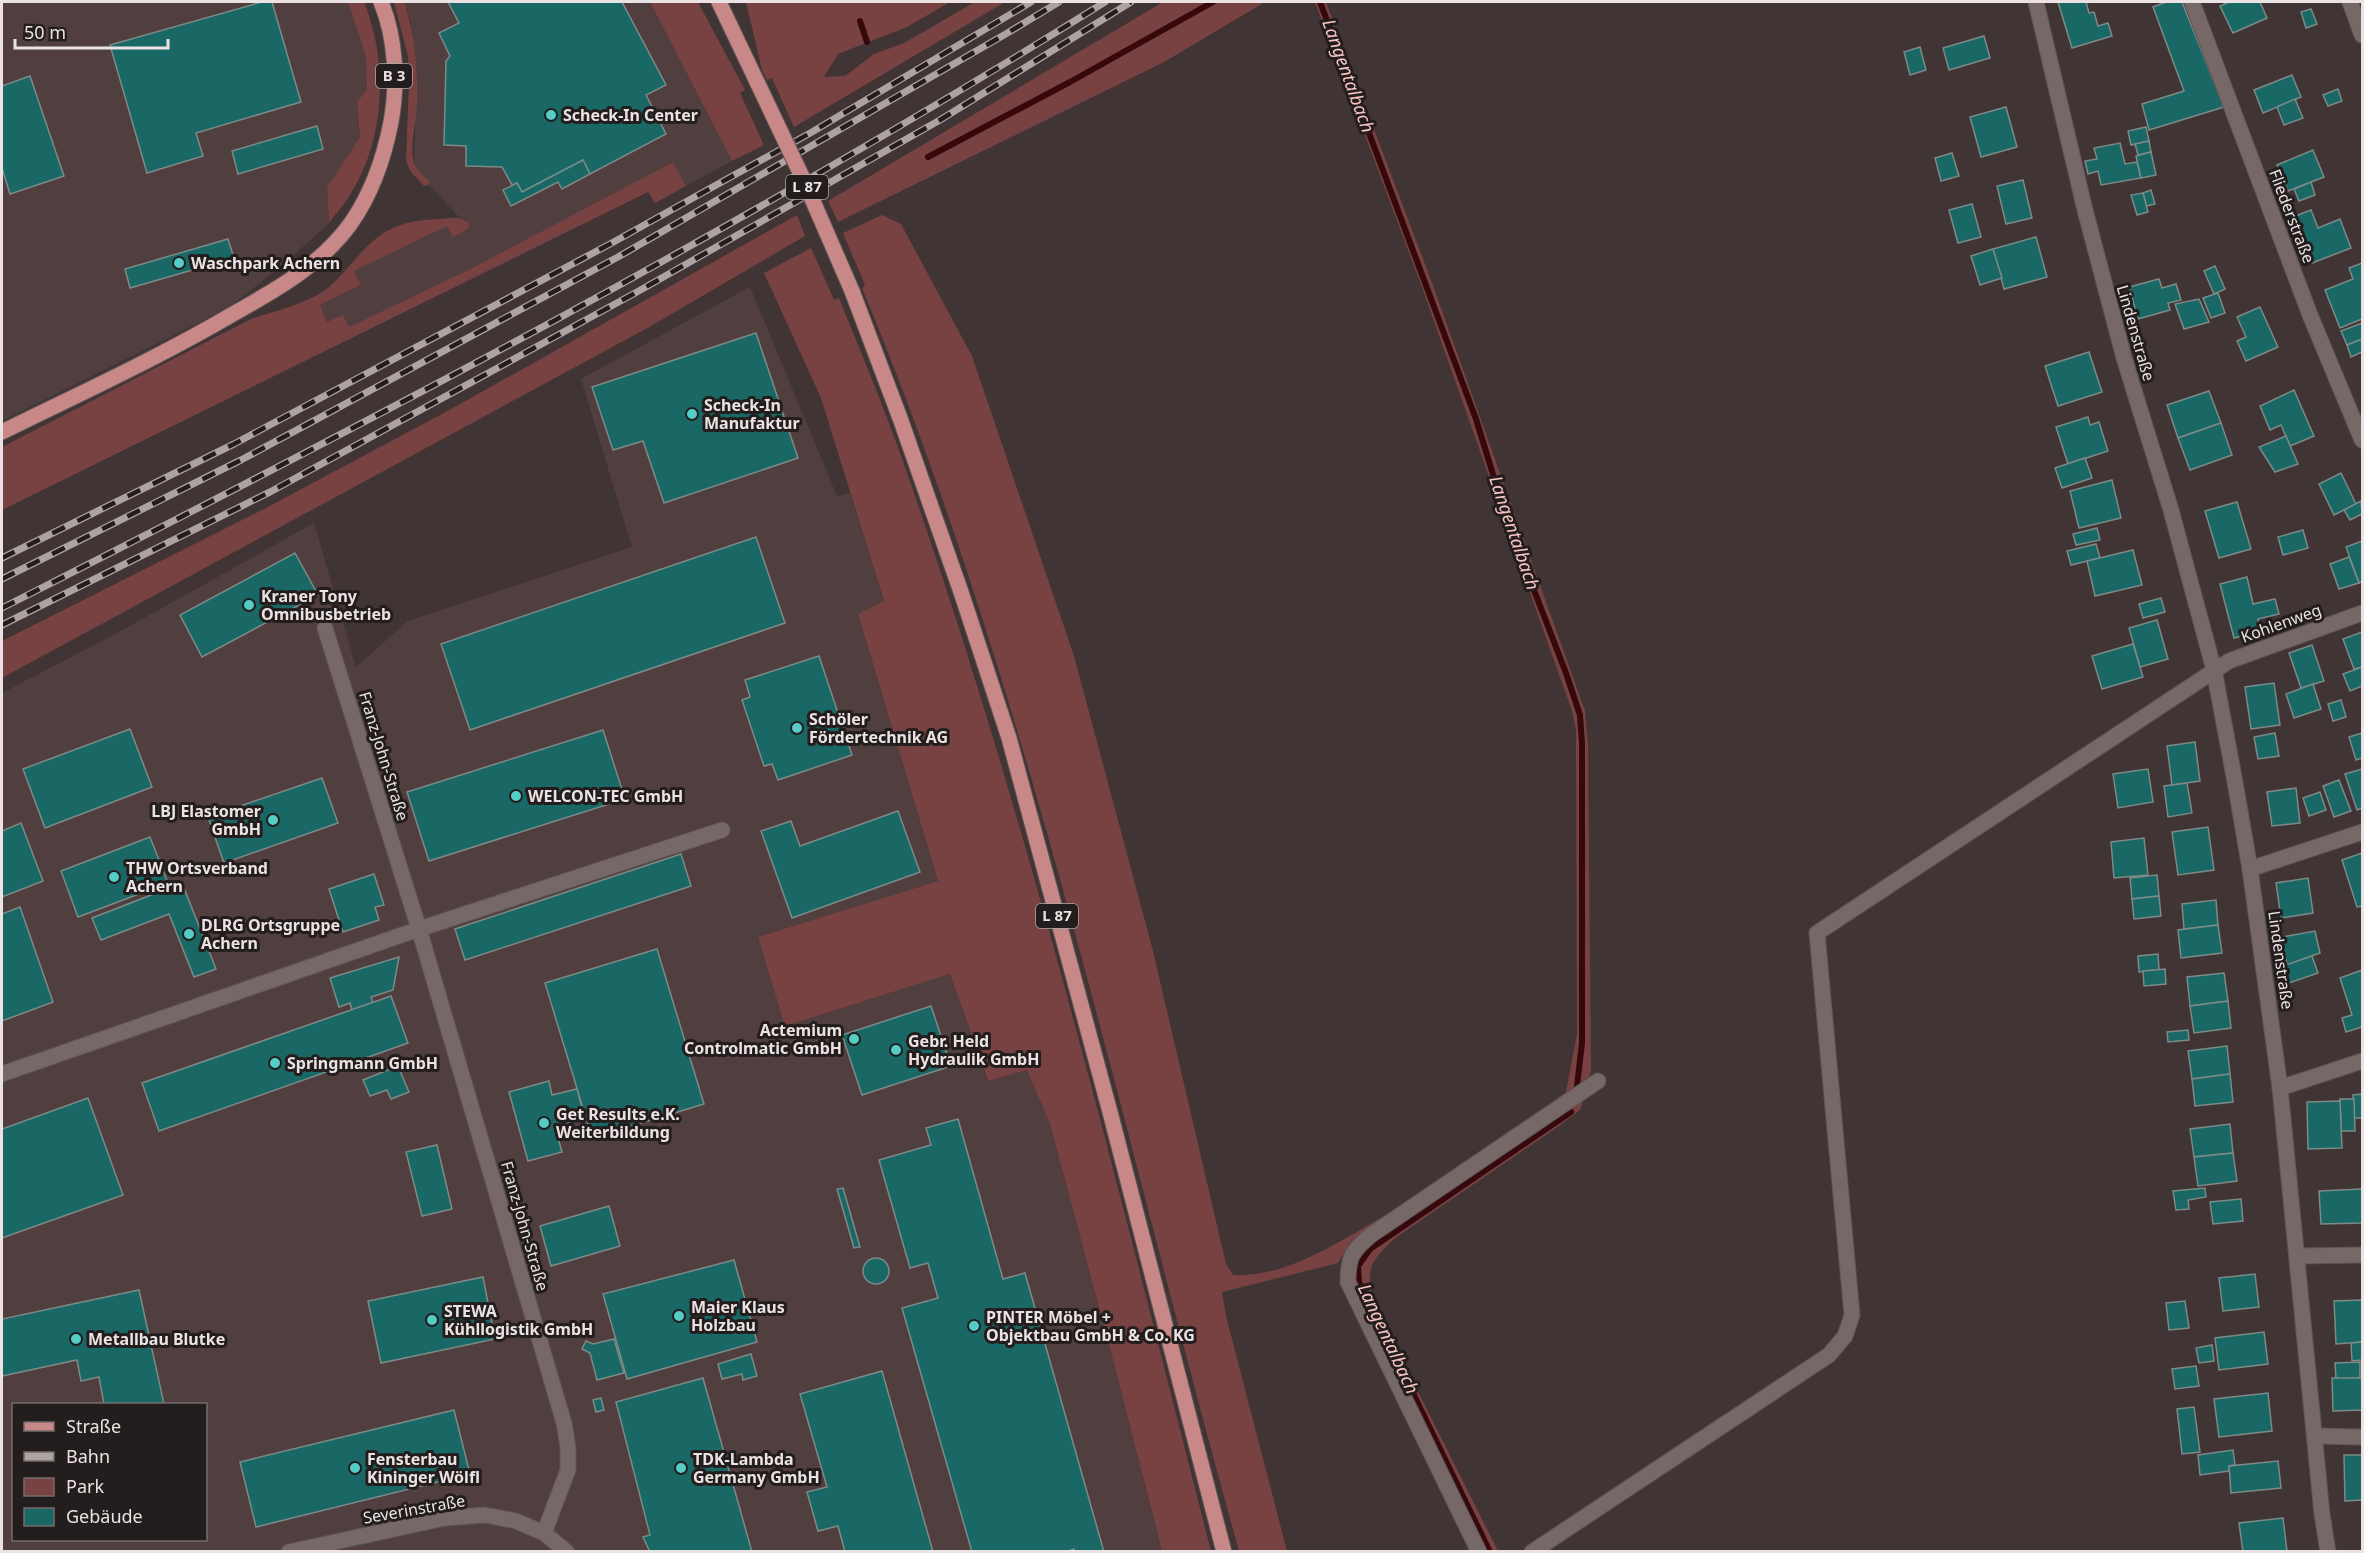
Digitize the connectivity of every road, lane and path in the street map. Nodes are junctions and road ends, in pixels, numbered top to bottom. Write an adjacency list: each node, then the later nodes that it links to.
1 (381, 2): 7 (main road, B 3)
2 (719, 2): 27 (main road, L 87, bridge)
3 (2036, 2): 11 (street, Lindenstraße)
4 (2192, 2): 8 (street, Fliederstraße)
5 (2350, 2): 6 (street)
6 (2362, 34)
7 (2, 432)
8 (2362, 440)
9 (2362, 613): 11 (street, Kohlenweg)
10 (325, 628): 15 (street, Franz-John-Straße)
11 (2214, 670): 14 (street, Lindenstraße); 29 (street)
12 (722, 830): 15 (street)
13 (2362, 832): 14 (street)
14 (2250, 869): 19 (street, Lindenstraße)
15 (419, 929): 17 (street); 24 (street, Franz-John-Straße)
16 (2362, 1061): 19 (street)
17 (2, 1074)
18 (1598, 1081): 28 (street)
19 (2280, 1088): 21 (street, Lindenstraße)
20 (2362, 1255): 21 (street)
21 (2297, 1256): 22 (street, Lindenstraße)
22 (2315, 1436): 23 (street); 30 (street, Lindenstraße)
23 (2362, 1437)
24 (544, 1533): 25 (street, Severinstraße); 26 (street, Severinstraße)
25 (289, 1551)
26 (567, 1551)
27 (1224, 1551)
28 (1479, 1551)
29 (1532, 1551)
30 (2328, 1551)

